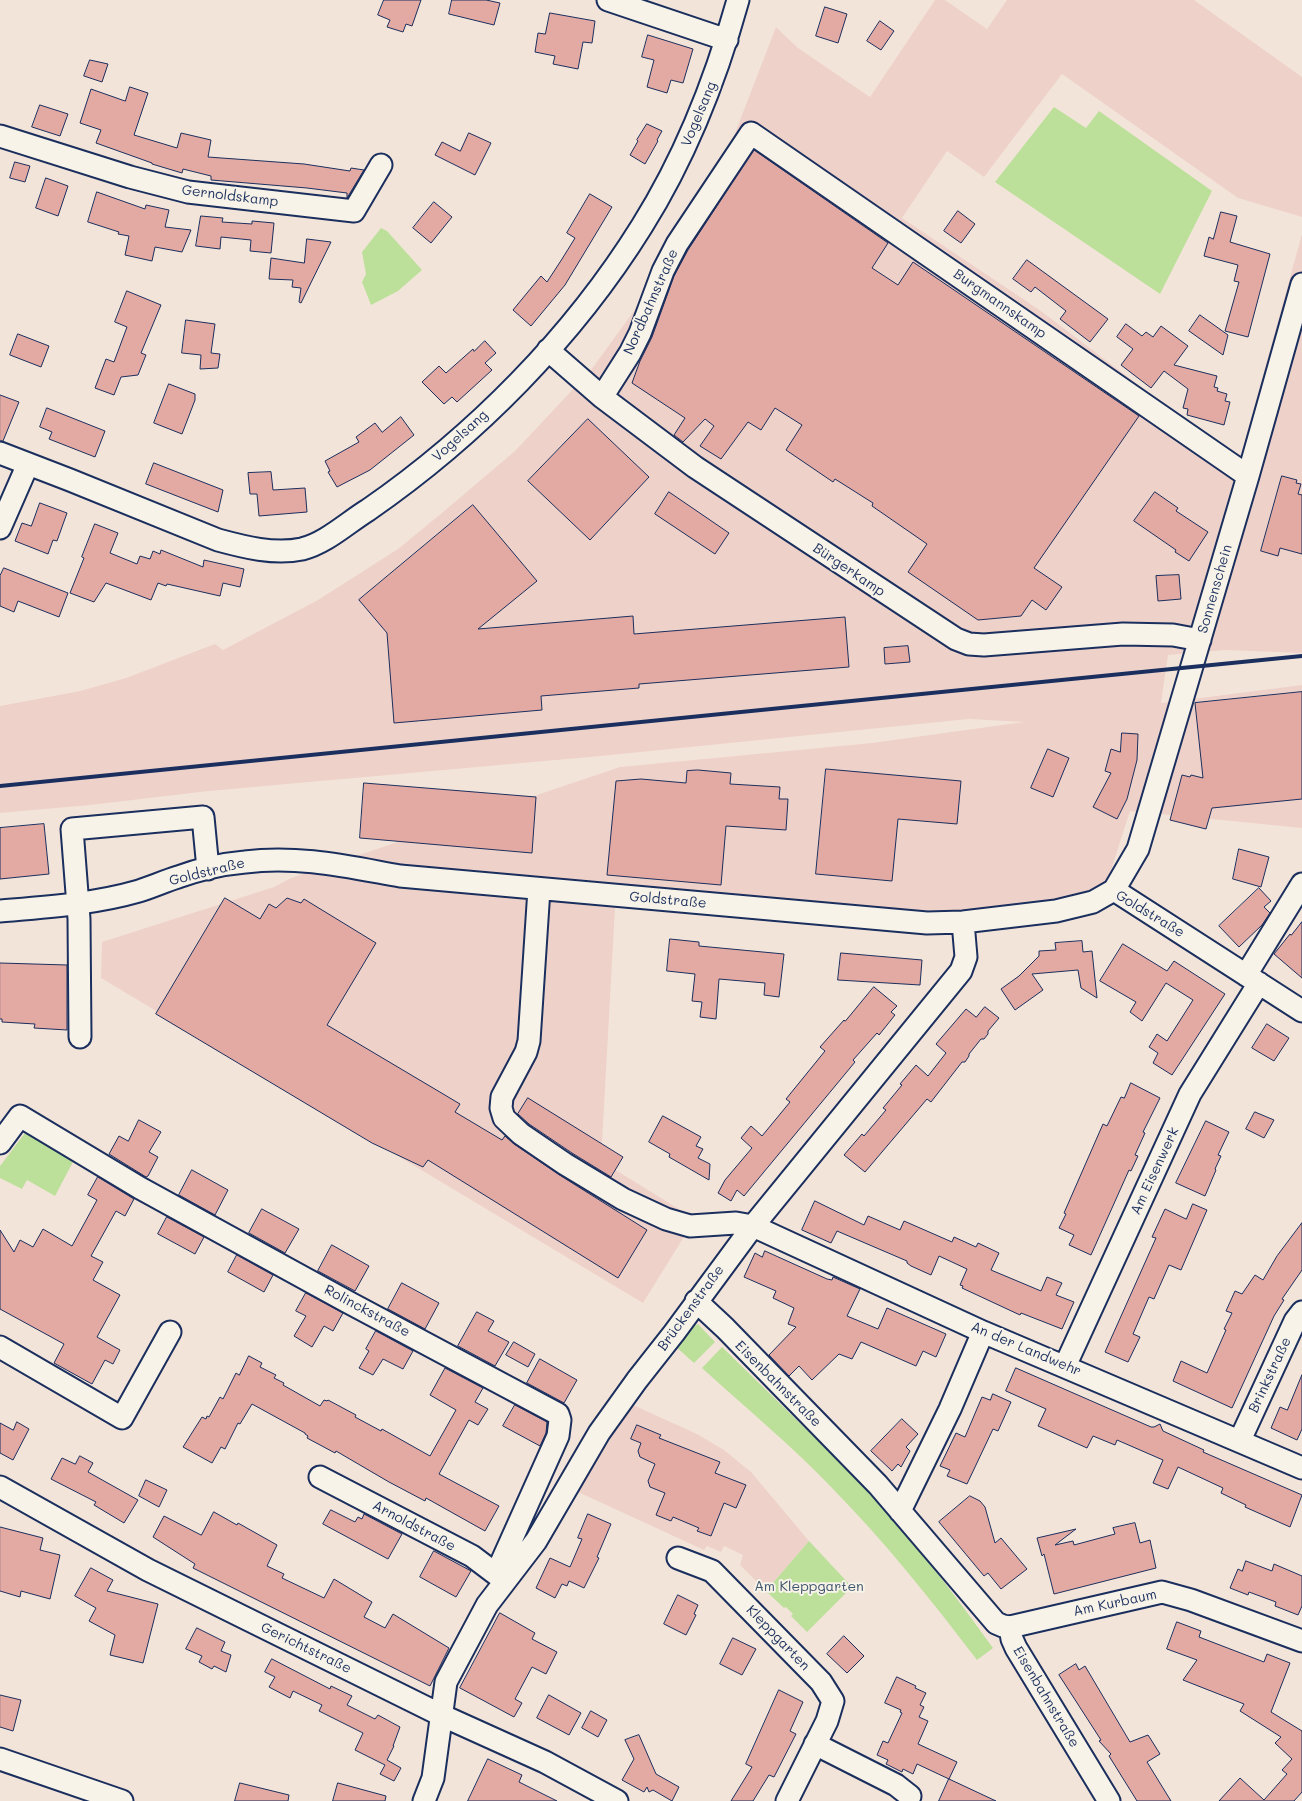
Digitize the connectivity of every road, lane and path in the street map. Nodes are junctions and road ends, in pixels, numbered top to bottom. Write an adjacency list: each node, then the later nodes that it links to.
1 (608, 0): 3 (street)
2 (738, 0): 3 (street, Vogelsang)
3 (727, 40): 8 (street, Vogelsang)
4 (751, 134): 9 (street, Nordbahnstraße); 12 (street, Burgmannskamp)
5 (0, 136): 6 (street, Gernoldskamp)
6 (381, 165)
7 (1302, 284): 12 (street, Sonnenschein)
8 (548, 350): 9 (street, Bürgerkamp); 11 (street, Vogelsang)
9 (602, 397): 14 (street, Bürgerkamp)
10 (0, 453): 11 (street, Vogelsang)
11 (28, 464): 13 (street)
12 (1248, 476): 14 (street, Sonnenschein)
13 (0, 528)
14 (1200, 640): 18 (street, Sonnenschein)
15 (208, 869): 17 (street, Goldstraße); 20 (street, Goldstraße); 20 (street)
16 (1302, 884): 22 (street, Am Eisenwerk)
17 (539, 889): 21 (street, Goldstraße); 26 (street, An der Landwehr)
18 (1114, 890): 21 (street, Goldstraße); 22 (street, Goldstraße)
19 (0, 911): 20 (street, Goldstraße)
20 (78, 912): 24 (street)
21 (964, 922): 26 (street, Brückenstraße)
22 (1252, 979): 23 (street, Goldstraße); 32 (street, Am Eisenwerk)
23 (1302, 1012)
24 (80, 1037)
25 (0, 1143): 39 (street, Rolinckstraße)
26 (752, 1226): 27 (street, Brückenstraße); 30 (street, An der Landwehr)
27 (696, 1301): 37 (street, Eisenbahnstraße); 39 (street, Brückenstraße)
28 (1302, 1312): 33 (street, Brinkstraße)
29 (170, 1332): 31 (street)
30 (983, 1332): 32 (street, An der Landwehr); 37 (street)
31 (0, 1347)
32 (1065, 1366): 33 (street, An der Landwehr)
33 (1240, 1440): 34 (street, An der Landwehr)
34 (1302, 1468)
35 (320, 1477): 39 (street, Arnoldstraße)
36 (0, 1487): 42 (street, Gerichtstraße)
37 (900, 1511): 40 (street, Eisenbahnstraße)
38 (678, 1558): 43 (street, Kleppgarten)
39 (505, 1581): 42 (street, Brückenstraße)
40 (1010, 1627): 41 (street, Am Kurbaum); 50 (street, Eisenbahnstraße)
41 (1302, 1641)
42 (441, 1715): 47 (street, Brückenstraße); 48 (street, Gerichtstraße)
43 (815, 1744): 45 (street); 49 (street, Kleppgarten)
44 (0, 1759): 46 (street)
45 (910, 1796)
46 (122, 1801)
47 (424, 1801)
48 (617, 1801)
49 (786, 1801)
50 (1109, 1801)

